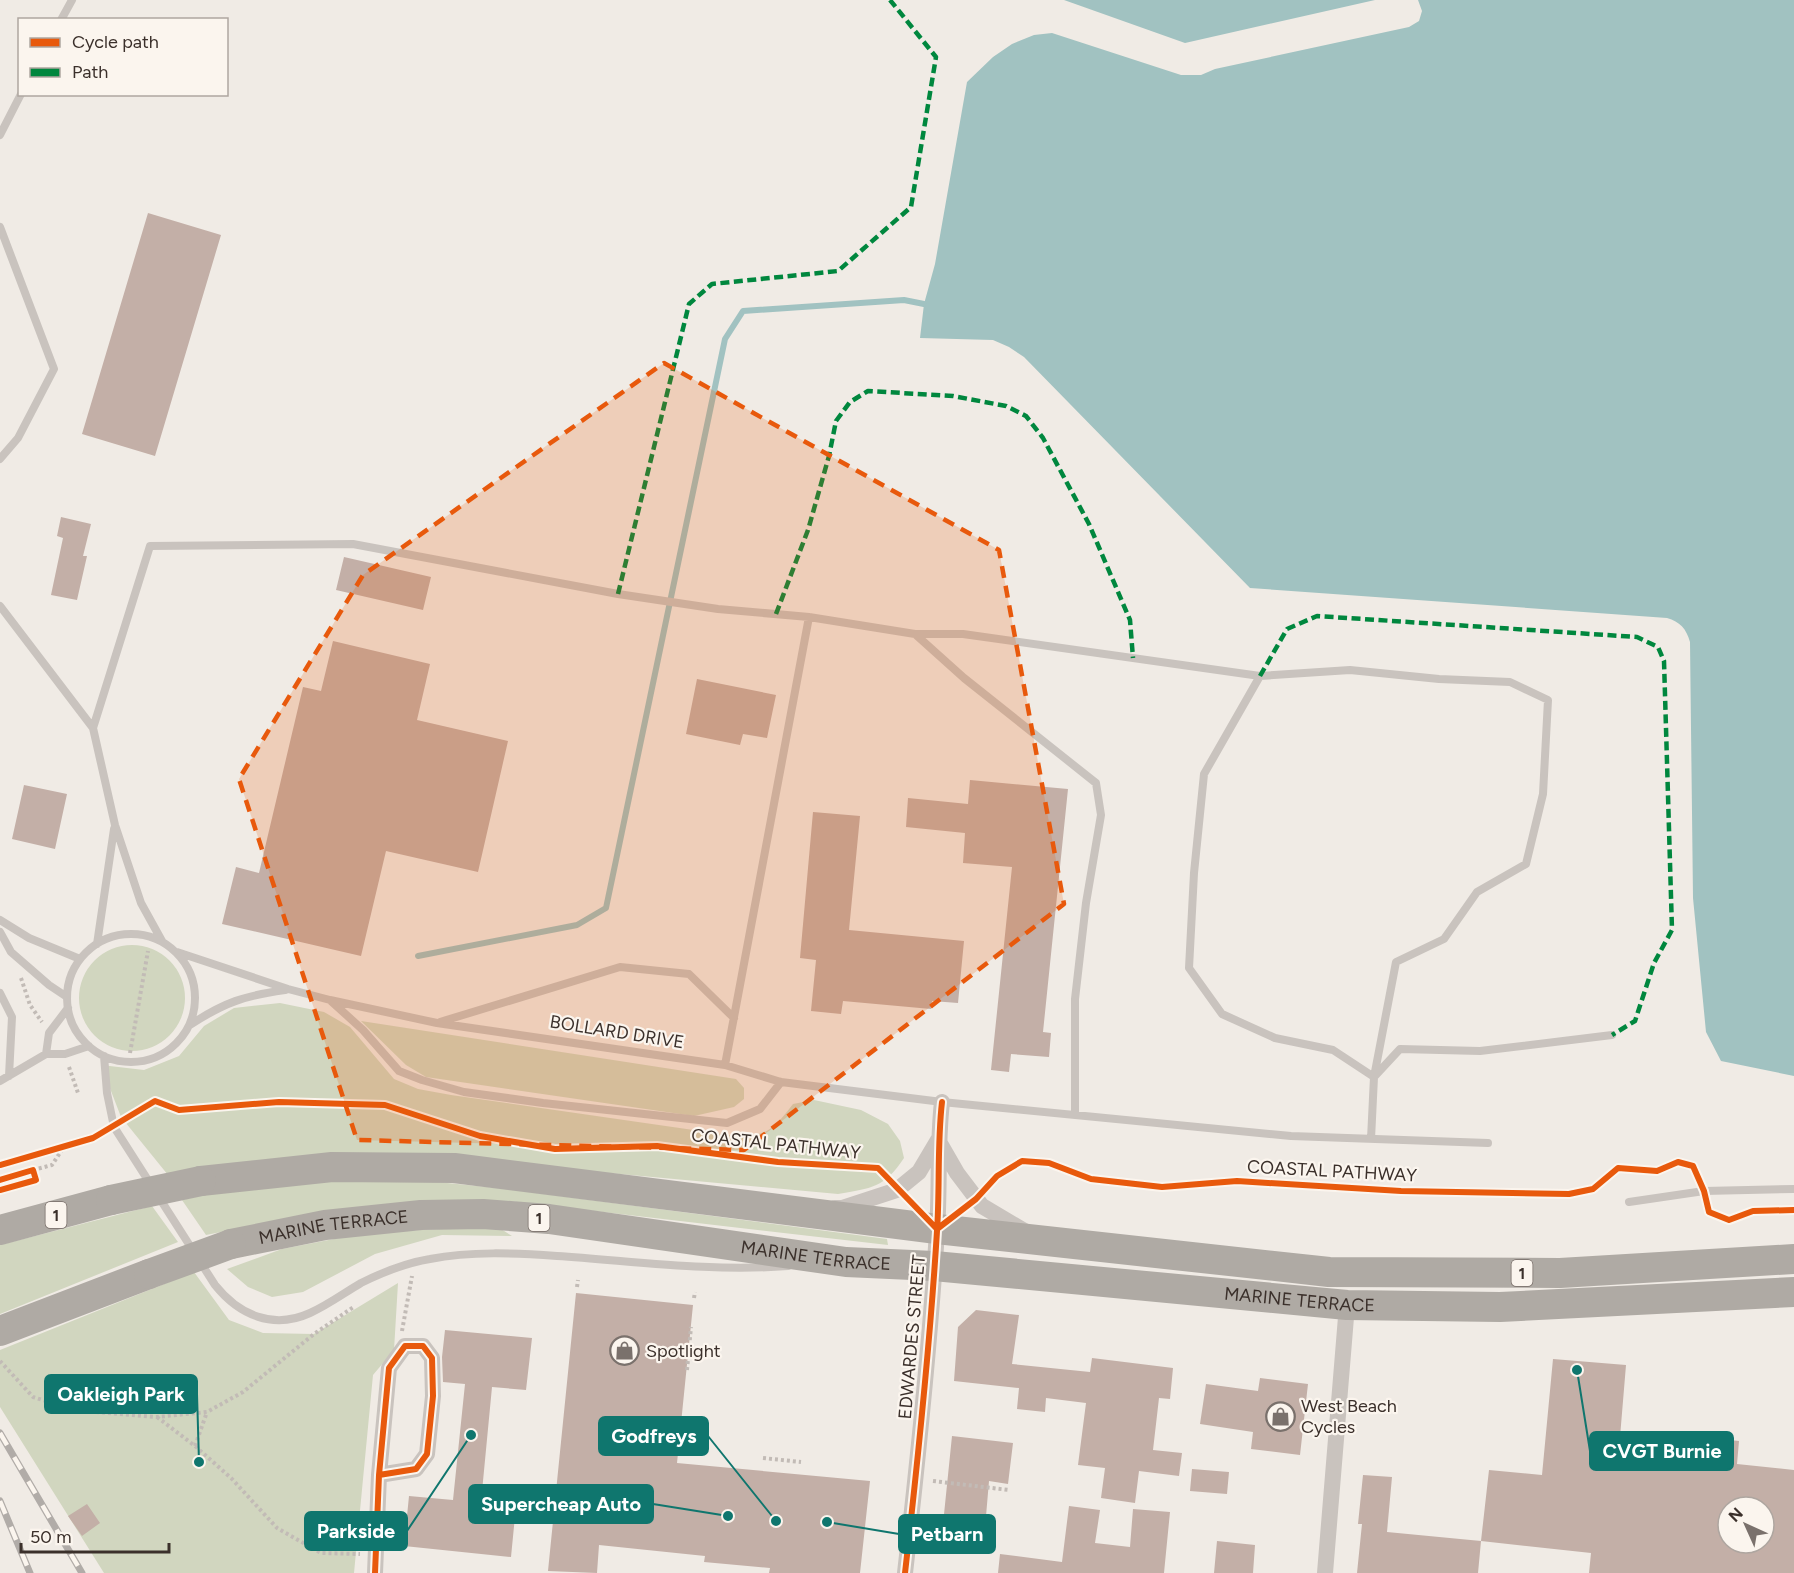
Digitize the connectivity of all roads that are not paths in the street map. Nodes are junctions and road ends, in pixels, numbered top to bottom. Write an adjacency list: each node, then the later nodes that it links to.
1 (72, 0): 2 (lane)
2 (62, 18)
3 (20, 96): 4 (lane)
4 (0, 135)
5 (0, 227): 6 (lane)
6 (0, 459)
7 (0, 606): 11 (lane)
8 (809, 617): 9 (lane); 11 (lane); 24 (lane)
9 (915, 634): 10 (lane); 37 (lane)
10 (1260, 676): 33 (lane); 33 (lane)
11 (93, 728): 12 (lane)
12 (115, 825): 15 (lane); 16 (lane)
13 (0, 920): 18 (lane)
14 (0, 932): 21 (lane)
15 (162, 941): 16 (lane); 17 (lane)
16 (97, 944): 18 (lane)
17 (177, 952): 19 (lane, BOLLARD DRIVE); 26 (lane)
18 (80, 959): 21 (lane)
19 (288, 989): 22 (lane, BOLLARD DRIVE); 26 (lane, BOLLARD DRIVE)
20 (0, 993): 32 (lane)
21 (67, 998): 23 (lane)
22 (330, 1000): 25 (lane, BOLLARD DRIVE); 35 (lane)
23 (68, 1008): 28 (lane); 29 (lane)
24 (734, 1018): 25 (lane); 31 (lane)
25 (436, 1023): 31 (lane, BOLLARD DRIVE)
26 (190, 1025): 30 (lane)
27 (1612, 1035): 33 (lane)
28 (89, 1046): 29 (lane); 30 (lane)
29 (46, 1054): 32 (lane)
30 (104, 1056): 48 (lane)
31 (725, 1065): 35 (lane, BOLLARD DRIVE)
32 (9, 1076): 34 (lane)
33 (1374, 1077): 39 (lane)
34 (0, 1082)
35 (781, 1082): 36 (lane, BOLLARD DRIVE)
36 (942, 1102): 37 (lane, BOLLARD DRIVE); 38 (street, EDWARDES STREET)
37 (1075, 1115): 39 (lane, BOLLARD DRIVE)
38 (938, 1139): 43 (street); 44 (street, EDWARDES STREET); 46 (street)
39 (1371, 1139): 40 (lane, BOLLARD DRIVE)
40 (1488, 1143)
41 (1794, 1189): 42 (lane)
42 (1629, 1202)
43 (792, 1211): 44 (highway, MARINE TERRACE / 1); 45 (highway, MARINE TERRACE / 1, bridge)
44 (937, 1229): 46 (highway, MARINE TERRACE / 1); 49 (street, EDWARDES STREET)
45 (0, 1230)
46 (1041, 1241): 47 (highway, MARINE TERRACE / 1)
47 (1794, 1259)
48 (846, 1262): 49 (highway, MARINE TERRACE / 1); 52 (highway, MARINE TERRACE / 1, bridge)
49 (934, 1266): 51 (highway, MARINE TERRACE / 1); 55 (street, EDWARDES STREET)
50 (1794, 1292): 51 (highway, MARINE TERRACE / 1)
51 (1347, 1305): 56 (street)
52 (0, 1330)
53 (379, 1475): 53 (street); 54 (street)
54 (375, 1573)
55 (905, 1573)
56 (1325, 1573)

